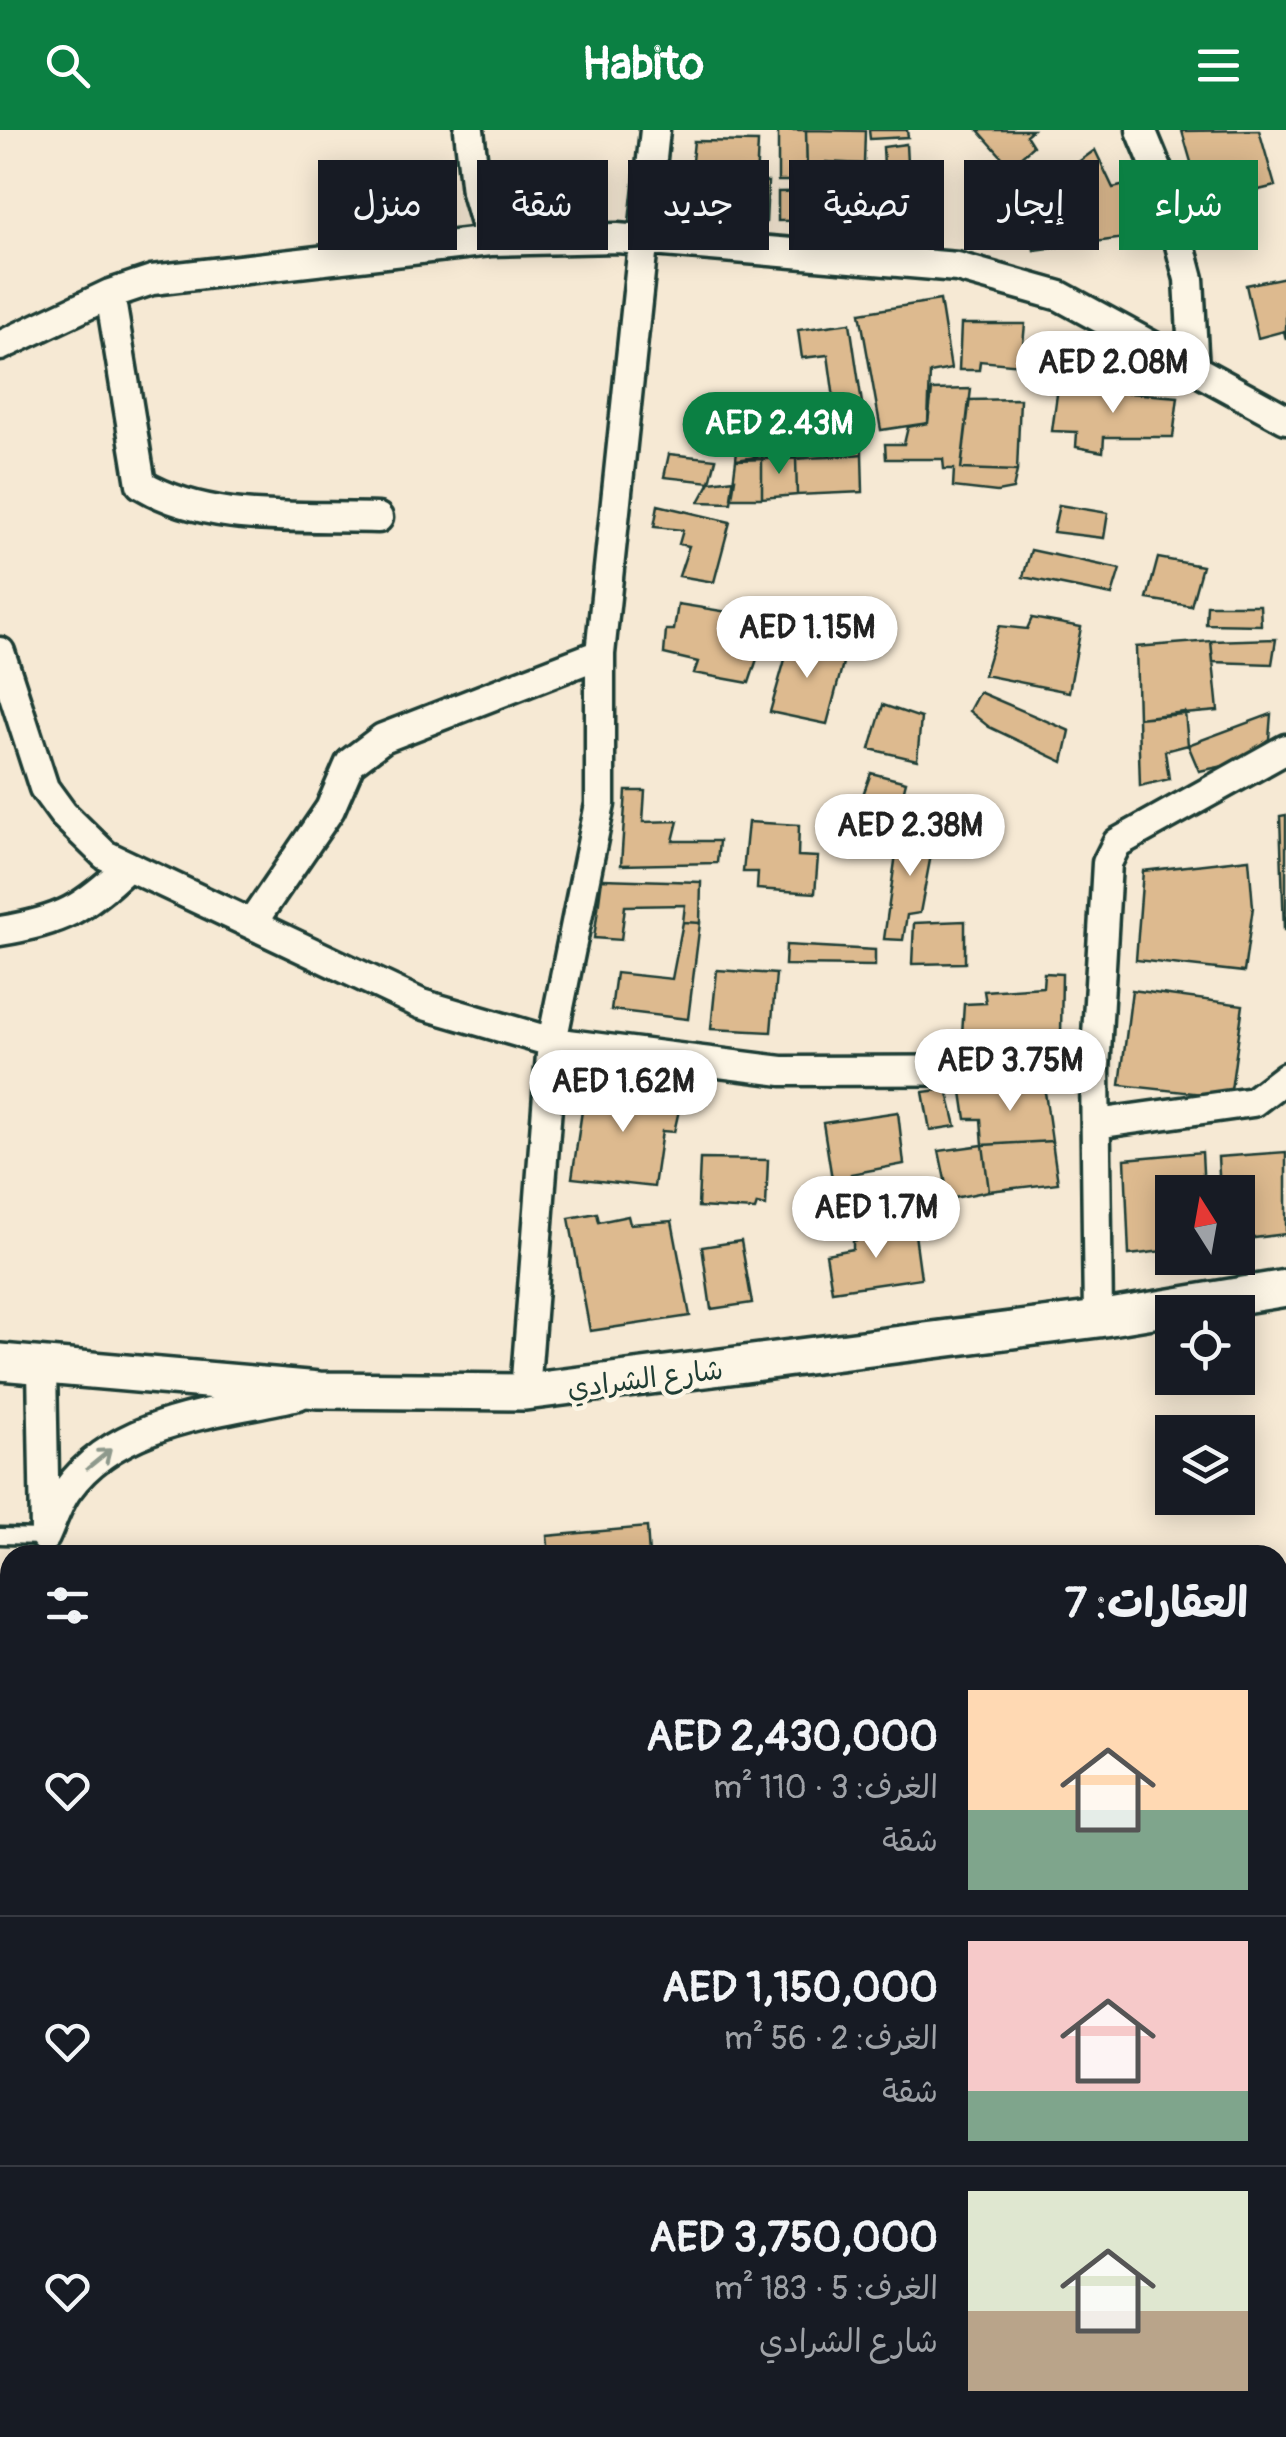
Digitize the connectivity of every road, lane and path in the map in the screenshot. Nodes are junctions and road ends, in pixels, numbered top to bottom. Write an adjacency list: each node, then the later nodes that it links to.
1 (470, 130): 5 (street)
2 (655, 130): 4 (street)
3 (1141, 130): 11 (street)
4 (652, 160)
5 (477, 195)
6 (477, 242): 9 (street)
7 (642, 250): 15 (street)
8 (759, 250): 11 (street)
9 (110, 294): 10 (street); 13 (street)
10 (0, 346)
11 (1194, 371): 12 (street)
12 (1286, 419)
13 (378, 518)
14 (0, 652): 17 (street)
15 (600, 654): 18 (street); 20 (street)
16 (1286, 749): 21 (street)
17 (128, 866): 18 (street); 19 (street)
18 (252, 923): 20 (street)
19 (0, 932)
20 (552, 1042): 21 (street); 29 (street)
21 (1095, 1070): 23 (street)
22 (1286, 1077): 23 (street)
23 (1096, 1124): 25 (street)
24 (1286, 1288): 25 (street, شارع الشرادي)
25 (1098, 1319): 29 (street, شارع الشرادي)
26 (0, 1362): 27 (street, شارع الشرادي)
27 (42, 1368): 28 (street, شارع الشرادي); 32 (street)
28 (319, 1390): 29 (street, شارع الشرادي); 33 (street, one-way to 28)
29 (525, 1392)
30 (0, 1536): 31 (lane)
31 (40, 1545)
32 (45, 1545)
33 (45, 1545)

